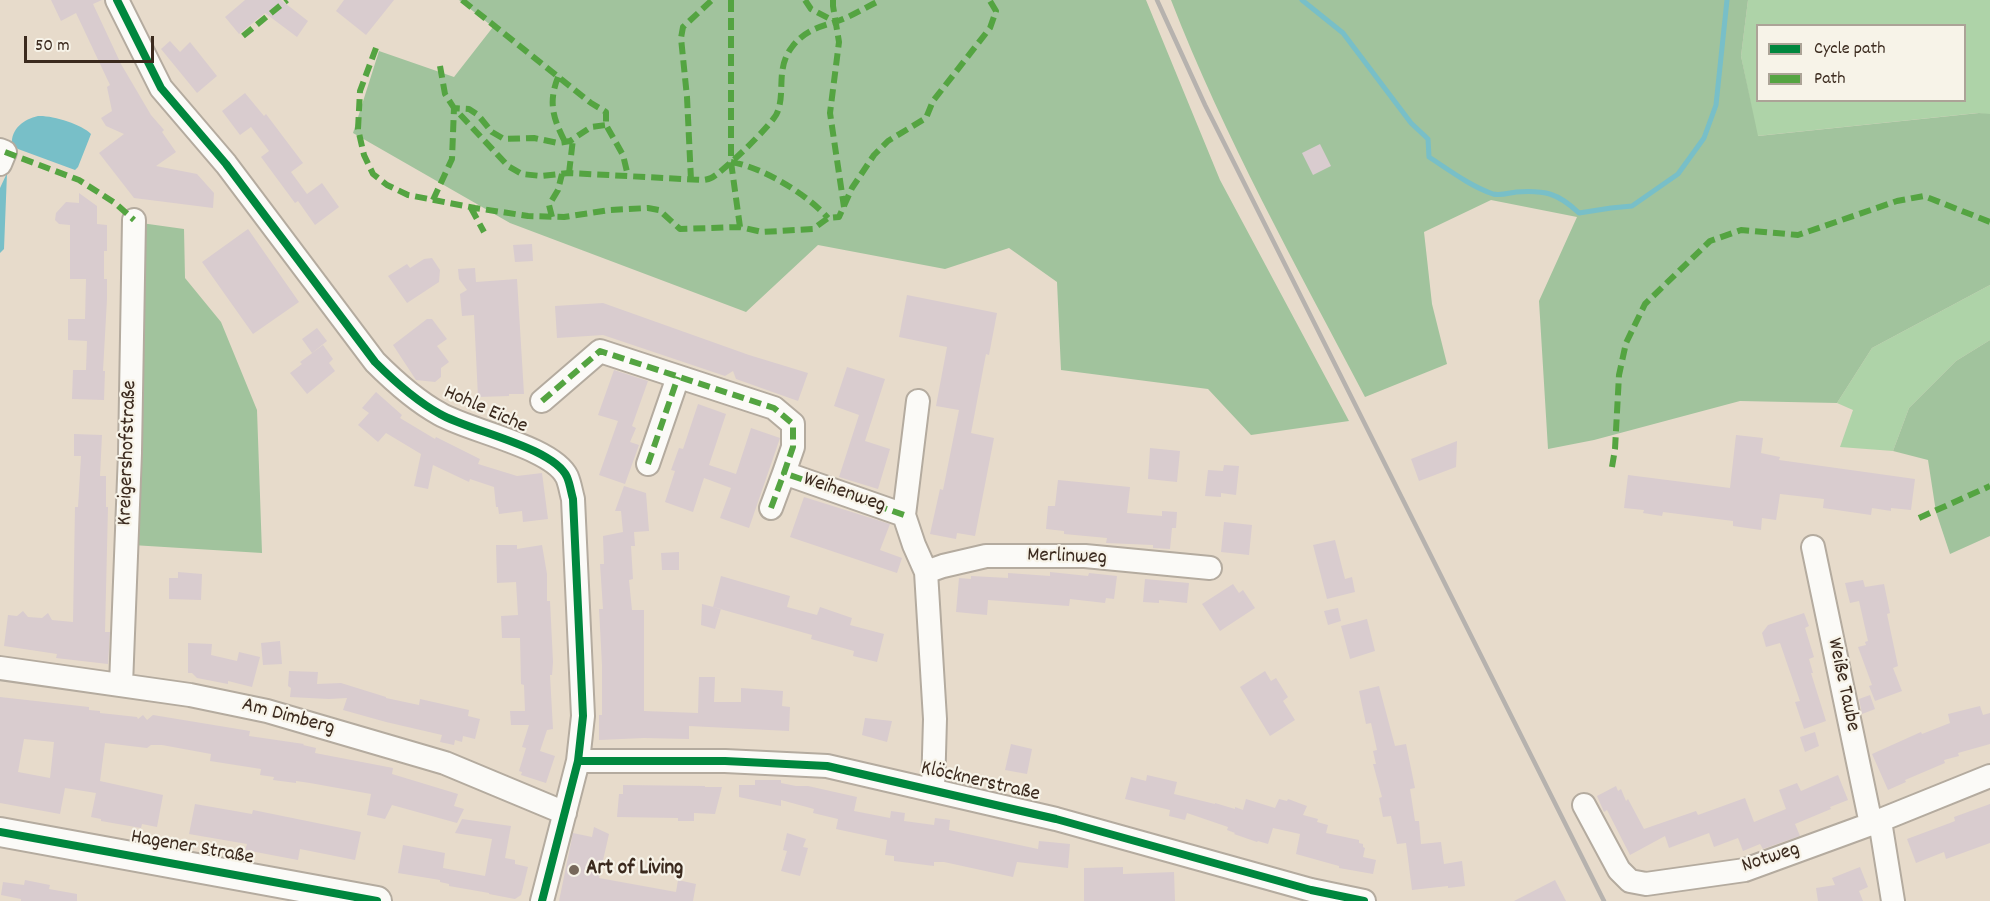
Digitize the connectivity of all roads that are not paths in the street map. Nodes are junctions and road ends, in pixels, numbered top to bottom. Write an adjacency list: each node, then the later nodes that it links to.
1 (117, 0): 17 (street, Hohle Eiche)
2 (0, 150): 3 (street)
3 (0, 164)
4 (134, 220): 16 (street, Kreigershofstraße)
5 (678, 377): 6 (street, Weihenweg); 8 (street); 9 (street, Weihenweg)
6 (542, 400)
7 (918, 401): 11 (street)
8 (648, 464)
9 (784, 473): 10 (street, Weihenweg); 11 (street, Weihenweg)
10 (771, 508)
11 (904, 514): 14 (street)
12 (1813, 547): 22 (street, Weiße Taube)
13 (1210, 568): 14 (street, Merlinweg)
14 (926, 572): 19 (street)
15 (0, 668): 16 (street, Am Dimberg)
16 (121, 685): 21 (street, Am Dimberg)
17 (578, 761): 19 (street, Klöcknerstraße); 21 (street, Hohle Eiche)
18 (1990, 776): 22 (street, Notweg)
19 (933, 790): 27 (street, Klöcknerstraße)
20 (1584, 805): 22 (street, Notweg)
21 (565, 813): 26 (street, Hohle Eiche)
22 (1876, 822): 28 (street, Weiße Taube)
23 (0, 832): 24 (main road, Hagener Straße)
24 (317, 896): 25 (main road, Hagener Straße)
25 (378, 901)
26 (542, 901)
27 (1364, 901)
28 (1893, 901)

